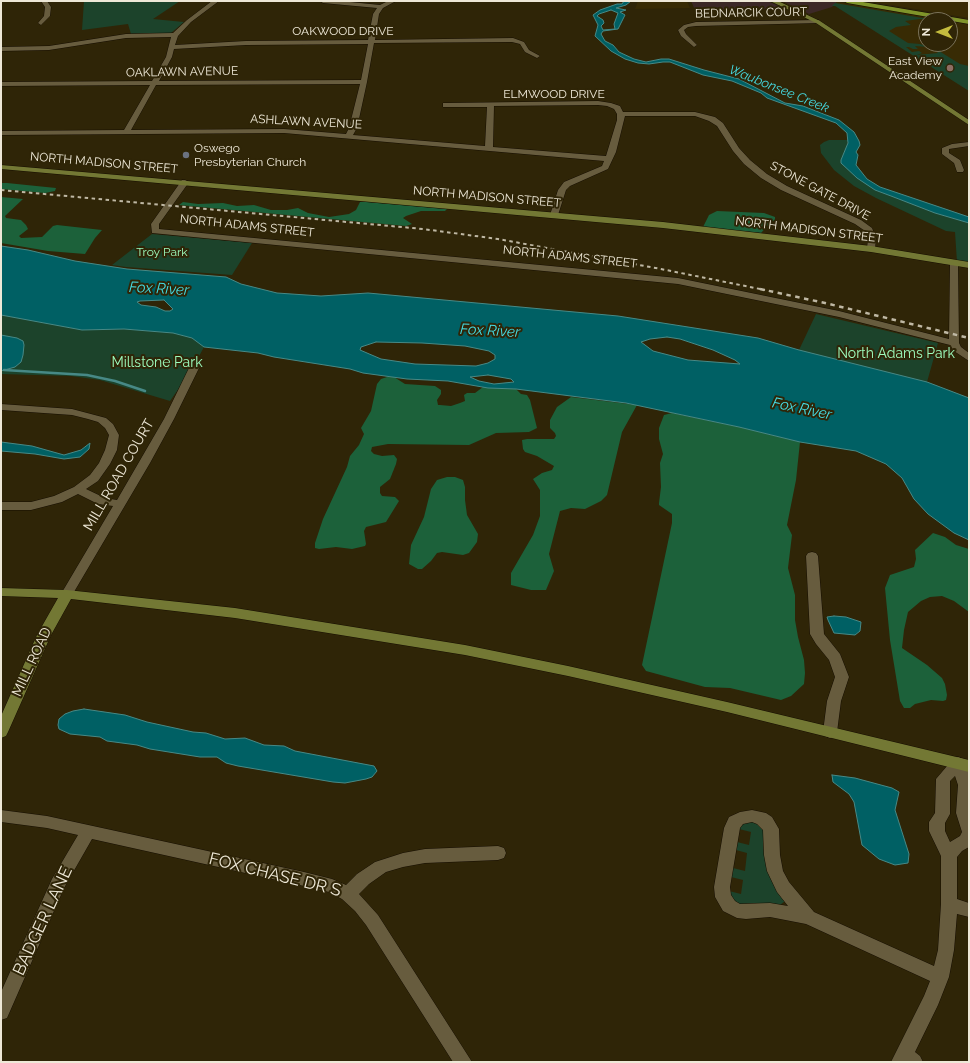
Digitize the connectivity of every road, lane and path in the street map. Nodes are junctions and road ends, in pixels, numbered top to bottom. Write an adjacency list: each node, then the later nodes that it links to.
1 (44, 1): 8 (street)
2 (216, 1): 11 (street)
3 (323, 1): 7 (street)
4 (393, 1): 7 (street)
5 (773, 1): 9 (street)
6 (847, 1): 10 (main road)
7 (381, 7): 12 (street)
8 (41, 22)
9 (818, 22): 13 (street, BEDNARCIK COURT); 23 (street)
10 (969, 22)
11 (175, 35): 14 (street); 15 (street)
12 (372, 42): 14 (street, OAKWOOD DRIVE); 16 (street, OAKWOOD DRIVE); 17 (street)
13 (694, 45)
14 (172, 47): 18 (street)
15 (1, 49)
16 (537, 56)
17 (364, 82): 18 (street, OAKLAWN AVENUE); 26 (street)
18 (154, 83): 19 (street, OAKLAWN AVENUE); 24 (street)
19 (1, 84)
20 (446, 105): 21 (street, ELMWOOD DRIVE)
21 (491, 105): 22 (street, ELMWOOD DRIVE); 28 (street)
22 (621, 114): 29 (street, ELMWOOD DRIVE); 34 (street, STONE GATE DRIVE)
23 (969, 123)
24 (127, 131): 25 (street, ASHLAWN AVENUE); 26 (street, ASHLAWN AVENUE)
25 (1, 133)
26 (348, 136): 28 (street, ASHLAWN AVENUE)
27 (969, 144): 31 (street)
28 (490, 148): 29 (street, ASHLAWN AVENUE)
29 (609, 159): 33 (street)
30 (1, 167): 32 (street, NORTH MADISON STREET)
31 (960, 170)
32 (185, 182): 33 (street, NORTH MADISON STREET); 37 (street, NORTH ADAMS STREET)
33 (554, 215): 34 (street, NORTH MADISON STREET)
34 (871, 249): 35 (street, NORTH MADISON STREET)
35 (954, 263): 36 (street, NORTH MADISON STREET); 37 (street)
36 (969, 265)
37 (954, 343): 38 (street)
38 (969, 358)
39 (194, 368): 42 (street, MILL ROAD COURT)
40 (1, 407): 41 (street)
41 (78, 490): 42 (street); 43 (street)
42 (120, 504): 46 (street, MILL ROAD COURT)
43 (1, 506)
44 (812, 556): 48 (street)
45 (1, 592): 46 (street)
46 (67, 594): 47 (street, MILL ROAD); 48 (street)
47 (1, 732)
48 (830, 732): 49 (street)
49 (963, 764): 52 (street); 54 (street)
50 (1, 816): 51 (street, FOX CHASE DR S)
51 (88, 832): 55 (street, FOX CHASE DR S); 60 (street, BADGER LANE)
52 (969, 833): 54 (street)
53 (498, 853): 55 (street)
54 (950, 856): 56 (street)
55 (348, 894): 62 (street, FOX CHASE DR S)
56 (949, 904): 57 (street); 59 (street)
57 (969, 910)
58 (808, 917): 58 (street); 59 (street)
59 (940, 976): 61 (street)
60 (1, 1012)
61 (906, 1060)
62 (463, 1062)

